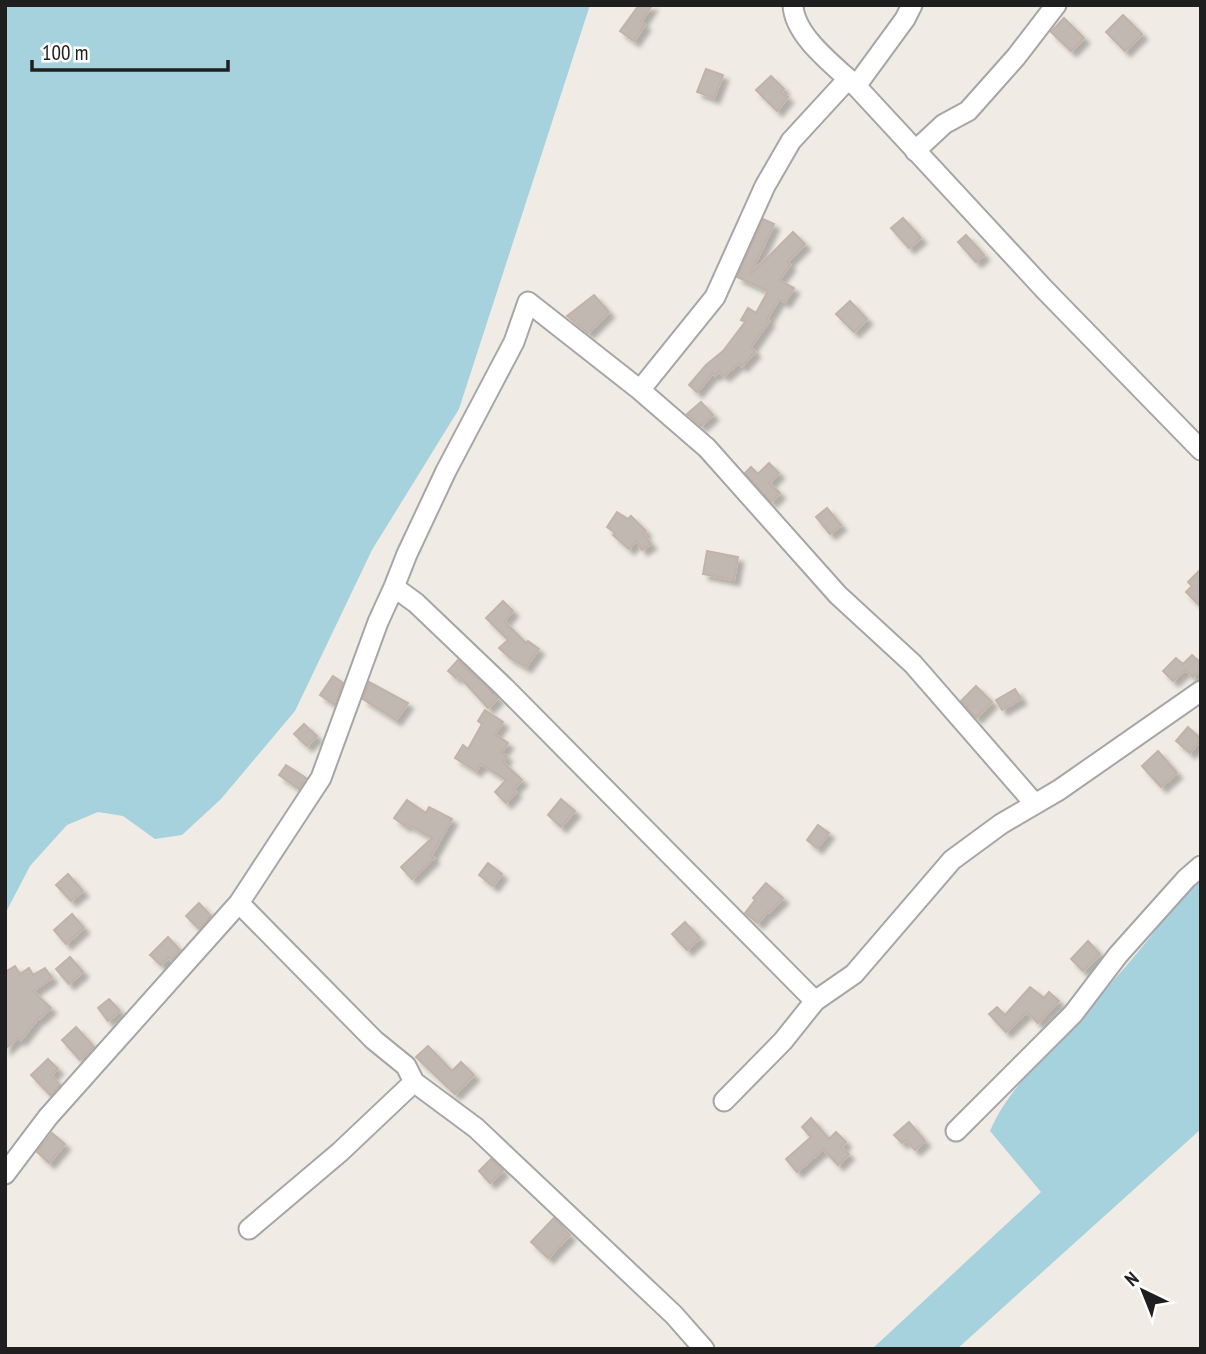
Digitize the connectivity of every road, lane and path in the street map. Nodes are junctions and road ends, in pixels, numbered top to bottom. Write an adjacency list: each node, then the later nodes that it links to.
1 (793, 5): 4 (street)
2 (912, 5): 4 (street)
3 (1056, 5): 5 (street)
4 (852, 82): 5 (street); 6 (street)
5 (915, 151): 7 (street)
6 (640, 390): 8 (street); 10 (street)
7 (1201, 450)
8 (394, 587): 12 (street); 13 (street)
9 (1201, 691): 10 (street)
10 (1035, 804): 13 (street)
11 (1201, 866): 16 (street)
12 (239, 903): 14 (street); 17 (street)
13 (815, 1001): 15 (street)
14 (414, 1082): 18 (street); 19 (street)
15 (724, 1101)
16 (956, 1131)
17 (5, 1174)
18 (249, 1229)
19 (704, 1349)

